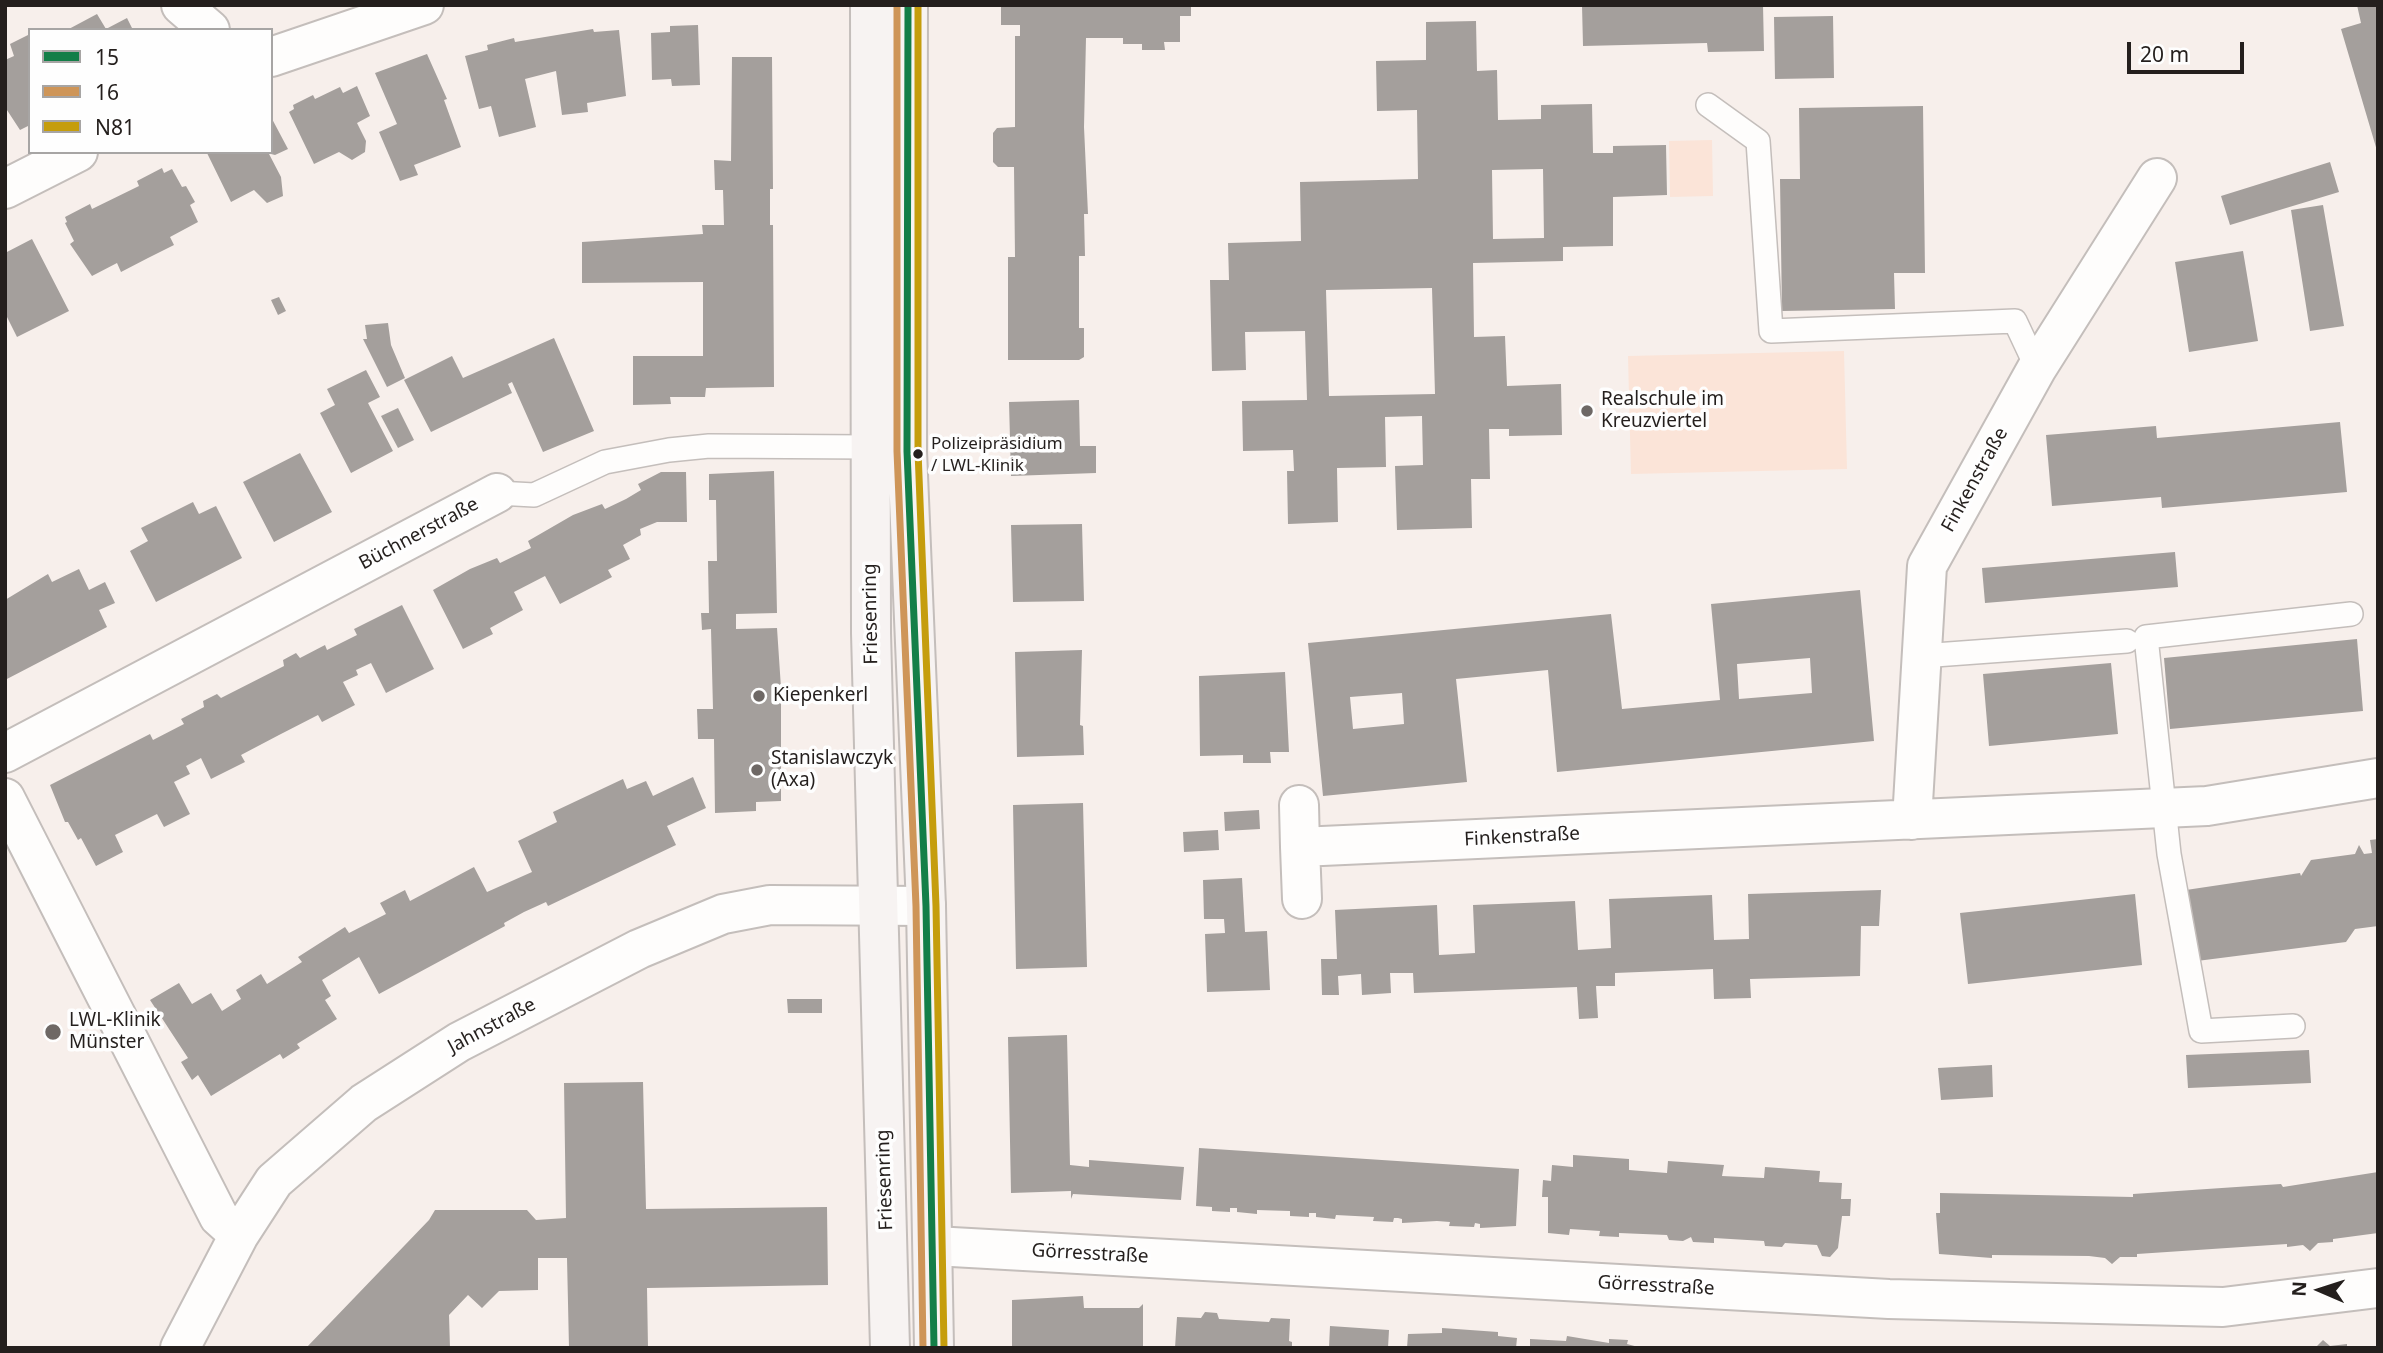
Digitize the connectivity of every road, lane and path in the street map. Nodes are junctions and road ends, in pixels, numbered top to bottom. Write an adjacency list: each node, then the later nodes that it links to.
1 (181, 5): 5 (street)
2 (424, 5): 6 (street)
3 (870, 5): 12 (main road, Friesenring)
4 (908, 5): 26 (main road)
5 (208, 28)
6 (273, 56)
7 (1708, 105): 11 (lane)
8 (74, 154): 10 (street)
9 (2157, 178): 11 (street, Finkenstraße)
10 (5, 190)
11 (2038, 368): 16 (street, Finkenstraße)
12 (869, 447): 13 (lane, Büchnerstraße); 25 (main road, Friesenring)
13 (497, 493): 17 (street, Büchnerstraße)
14 (2351, 614): 21 (lane)
15 (2127, 640): 16 (lane)
16 (1921, 656): 22 (street, Finkenstraße)
17 (5, 753)
18 (2378, 778): 21 (street, Finkenstraße)
19 (5, 798): 28 (street)
20 (1299, 805): 23 (street)
21 (2164, 807): 22 (street, Finkenstraße); 27 (lane)
22 (1912, 820): 23 (street, Finkenstraße)
23 (1300, 847): 24 (street)
24 (1302, 899)
25 (877, 906): 26 (street, Jahnstraße); 28 (street, Jahnstraße); 32 (main road, Friesenring)
26 (926, 906): 29 (main road)
27 (2293, 1027)
28 (239, 1235): 31 (street, Jahnstraße)
29 (934, 1246): 30 (street, Görresstraße); 33 (main road)
30 (2378, 1287)
31 (180, 1348)
32 (890, 1348)
33 (934, 1348)

